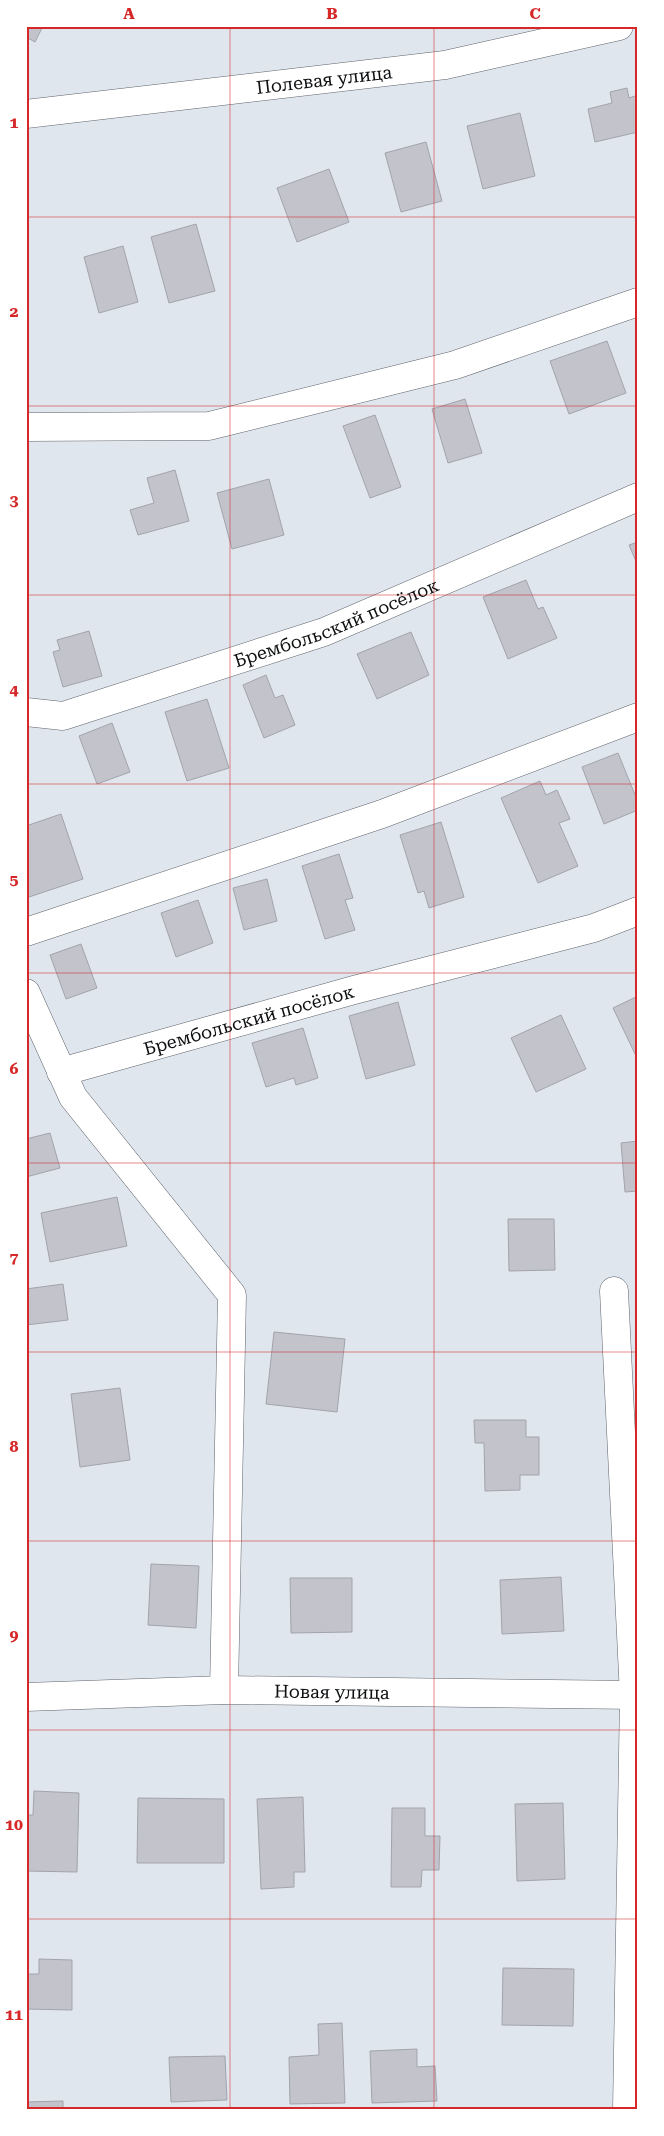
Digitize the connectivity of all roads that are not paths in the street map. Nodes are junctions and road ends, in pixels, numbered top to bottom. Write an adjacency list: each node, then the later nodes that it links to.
1 (618, 26): 2 (street, Полевая улица)
2 (26, 114)
3 (638, 302): 4 (street)
4 (26, 427)
5 (638, 498): 6 (street, Брембольский посёлок)
6 (26, 712)
7 (638, 717): 9 (street)
8 (638, 911): 11 (street, Брембольский посёлок)
9 (26, 932)
10 (26, 993): 11 (street)
11 (62, 1072): 14 (street)
12 (614, 1291): 13 (street)
13 (631, 1479): 15 (street)
14 (224, 1690): 15 (street, Новая улица); 16 (street, Новая улица)
15 (636, 1695): 17 (street)
16 (26, 1697)
17 (627, 2110)

